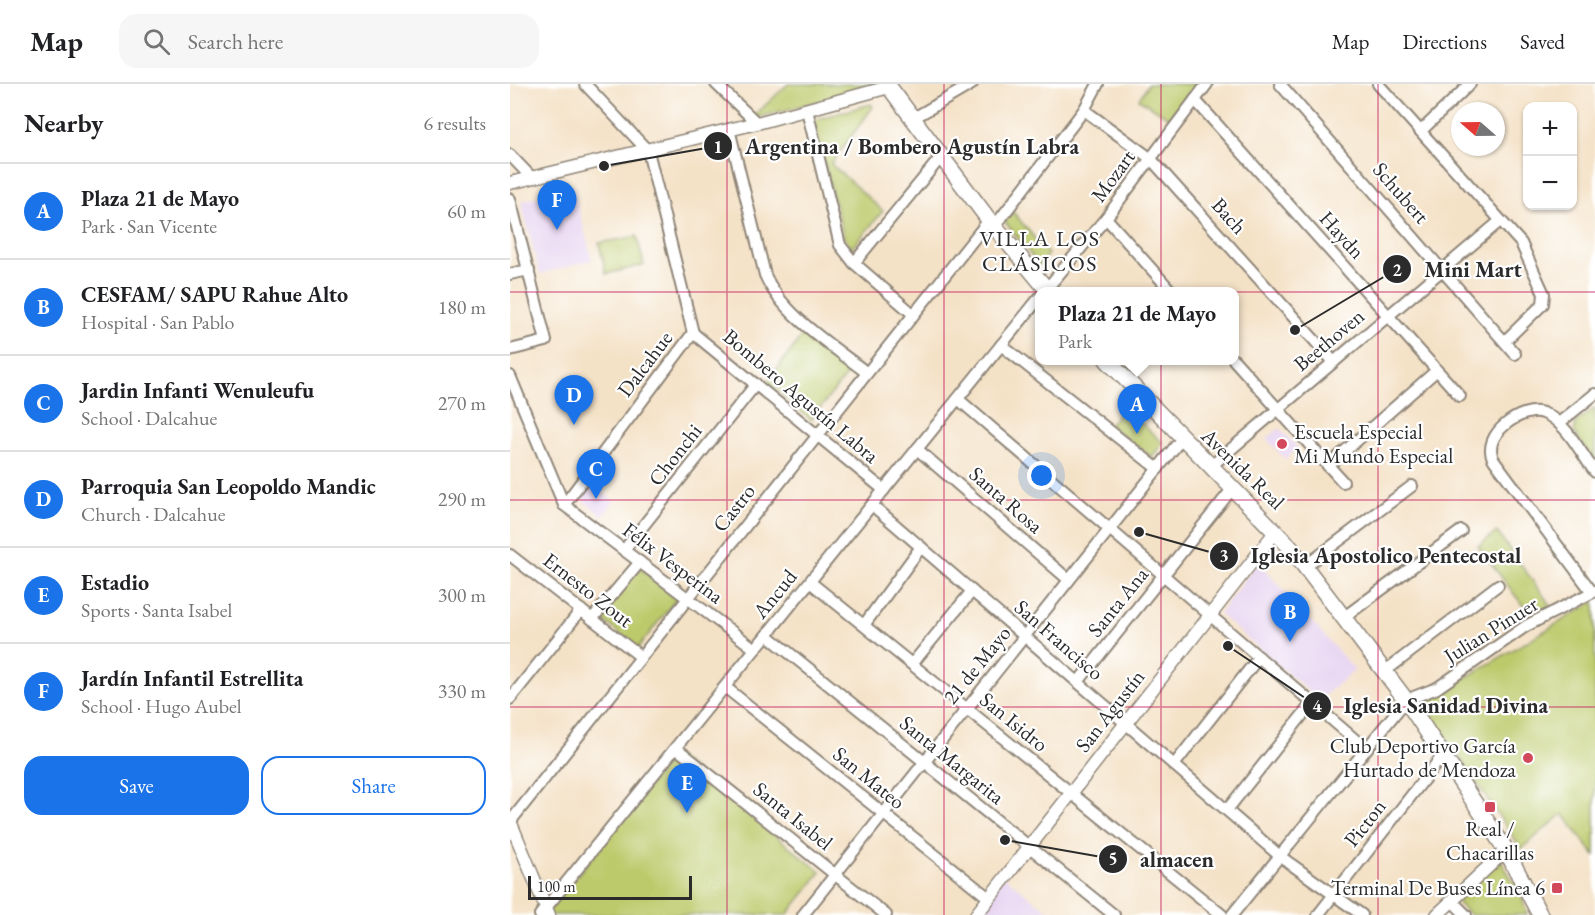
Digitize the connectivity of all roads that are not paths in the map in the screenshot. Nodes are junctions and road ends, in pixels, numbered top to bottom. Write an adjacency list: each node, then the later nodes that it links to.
1 (585, 84): 17 (street)
2 (716, 84): 14 (street)
3 (972, 84): 13 (street)
4 (1098, 84): 12 (street, Castro)
5 (1208, 84): 10 (street, Mozart)
6 (1280, 84): 29 (street, Schubert)
7 (1378, 84): 16 (street)
8 (1470, 84): 16 (street)
9 (888, 85): 11 (street); 13 (main road)
10 (1195, 100): 20 (street, Mozart); 36 (street, Haydn)
11 (807, 110): 14 (street); 27 (street)
12 (1084, 110): 20 (street, Bach); 26 (street, Castro)
13 (912, 119): 19 (main road)
14 (757, 123): 15 (street)
15 (729, 129): 17 (street); 46 (street)
16 (1421, 131): 25 (street)
17 (648, 151): 21 (street); 37 (street)
18 (510, 155): 21 (street)
19 (941, 157): 26 (main road); 27 (street)
20 (1150, 158): 24 (street, Mozart); 42 (street, Bach)
21 (532, 178): 22 (street)
22 (510, 183)
23 (510, 199): 28 (street)
24 (1106, 218): 32 (street, Mozart); 33 (street)
25 (1500, 221): 29 (street, Beethoven); 38 (street)
26 (991, 223): 31 (main road); 35 (street, Castro)
27 (854, 263): 35 (street)
28 (529, 270): 30 (street); 40 (street)
29 (1442, 270): 36 (street, Beethoven); 38 (street, Schubert)
30 (510, 274)
31 (1041, 287)
32 (1049, 287)
33 (1168, 287)
34 (1035, 304): 39 (street, Ancud)
35 (914, 314): 46 (street, Castro)
36 (1388, 316): 42 (street, Beethoven); 45 (street, Haydn)
37 (693, 333): 48 (street, Bombero Agustín Labra); 66 (street, Dalcahue)
38 (1505, 341): 41 (street, Schubert)
39 (1001, 345): 51 (street, Ancud); 59 (street)
40 (510, 350)
41 (1515, 354)
42 (1334, 362): 52 (street, Beethoven)
43 (1112, 365): 55 (main road, Avenida Real)
44 (1238, 365): 52 (street)
45 (1436, 371): 50 (street, Haydn); 58 (street)
46 (867, 373): 54 (street, Castro)
47 (510, 376): 66 (street)
48 (756, 384): 54 (street, Bombero Agustín Labra); 71 (street, Chonchi)
49 (1595, 394): 53 (street)
50 (1460, 396)
51 (958, 399): 56 (street, Ancud); 67 (street)
52 (1278, 409): 57 (street, Beethoven); 58 (street)
53 (1559, 423): 60 (street); 80 (street)
54 (817, 435): 64 (street, Bombero Agustín Labra); 81 (street, Castro)
55 (1182, 438): 57 (main road, Avenida Real); 59 (street, 21 de Mayo)
56 (917, 449): 64 (street, Ancud); 76 (street, Santa Rosa)
57 (1210, 466): 63 (main road, Avenida Real)
58 (1328, 466): 61 (street)
59 (1158, 469): 67 (street, 21 de Mayo)
60 (1595, 472)
61 (1343, 482)
62 (1412, 486): 74 (street)
63 (1233, 488): 68 (main road, Avenida Real); 75 (street, Santa Ana)
64 (884, 490): 65 (street, Ancud)
65 (872, 505): 70 (street, San Francisco); 77 (street, Ancud)
66 (564, 506): 71 (street, Félix Vesperina)
67 (1109, 529): 75 (street); 76 (street, 21 de Mayo)
68 (1276, 531): 74 (main road, Avenida Real); 83 (street, San Agustín)
69 (1461, 531): 84 (street)
70 (921, 547): 79 (street, San Francisco); 86 (street)
71 (624, 550): 73 (street, Félix Vesperina)
72 (510, 555): 82 (street, Ernesto Zout)
73 (640, 562): 81 (street, Félix Vesperina); 85 (street)
74 (1304, 567): 84 (main road, Avenida Real)
75 (1164, 575): 83 (street); 94 (street, Santa Ana)
76 (1069, 580): 88 (street, 21 de Mayo)
77 (810, 582): 86 (street, San Isidro); 87 (street, Ancud)
78 (1498, 585): 93 (street)
79 (972, 591): 88 (street, San Francisco); 92 (street)
80 (1593, 592): 97 (street, Julian Pinuer)
81 (688, 598): 89 (street, Félix Vesperina); 90 (street, Castro)
82 (581, 610): 85 (street, Ernesto Zout); 96 (street)
83 (1210, 615): 91 (street); 100 (street, San Agustín)
84 (1343, 618): 93 (main road, Avenida Real)
85 (592, 619): 90 (street, Ernesto Zout)
86 (864, 625): 92 (street, San Isidro)
87 (766, 635): 89 (street, Ancud); 104 (street, Santa Margarita)
88 (1024, 636): 94 (street, San Francisco); 99 (street, 21 de Mayo)
89 (755, 649): 95 (street, Ancud)
90 (641, 657): 109 (street, Castro)
91 (1259, 657): 98 (street); 105 (street)
92 (912, 664): 99 (street, San Isidro)
93 (1384, 672): 97 (main road, Avenida Real)
94 (1078, 682): 100 (street, San Francisco)
95 (725, 687): 101 (street, Ancud); 108 (street, San Mateo)
96 (510, 699)
97 (1406, 700): 102 (street); 103 (main road, Avenida Real)
98 (1312, 703): 102 (street); 107 (street)
99 (967, 709): 104 (street, 21 de Mayo); 106 (street, San Isidro)
100 (1126, 723): 105 (street, San Francisco); 106 (street, San Agustín)
101 (676, 748): 113 (street, Santa Isabel); 117 (street, Ancud)
102 (1366, 749): 112 (street)
103 (1443, 755): 111 (main road, Avenida Real); 114 (street, Picton)
104 (924, 763): 108 (street, 21 de Mayo); 110 (street, Santa Margarita)
105 (1174, 765): 107 (street, San Francisco)
106 (1071, 793): 110 (street, San Agustín); 122 (street, San Isidro)
107 (1227, 810): 112 (street, San Francisco)
108 (883, 814): 113 (street, 21 de Mayo); 115 (street, San Mateo)
109 (510, 821): 117 (street)
110 (1029, 847): 115 (street, San Agustín); 121 (street, Santa Margarita)
111 (1506, 850): 116 (street); 128 (main road, Avenida Real)
112 (1281, 857): 114 (street, San Francisco); 123 (street)
113 (835, 875): 118 (street, 21 de Mayo); 119 (street, Santa Isabel)
114 (1334, 895): 124 (street, Picton); 125 (street, San Francisco)
115 (989, 898): 120 (street, San Agustín)
116 (1452, 901): 126 (street); 127 (street)
117 (545, 913)
118 (803, 915)
119 (886, 915)
120 (975, 915)
121 (1114, 915)
122 (1222, 915)
123 (1232, 915)
124 (1318, 915)
125 (1362, 915)
126 (1437, 915)
127 (1466, 915)
128 (1540, 915)

